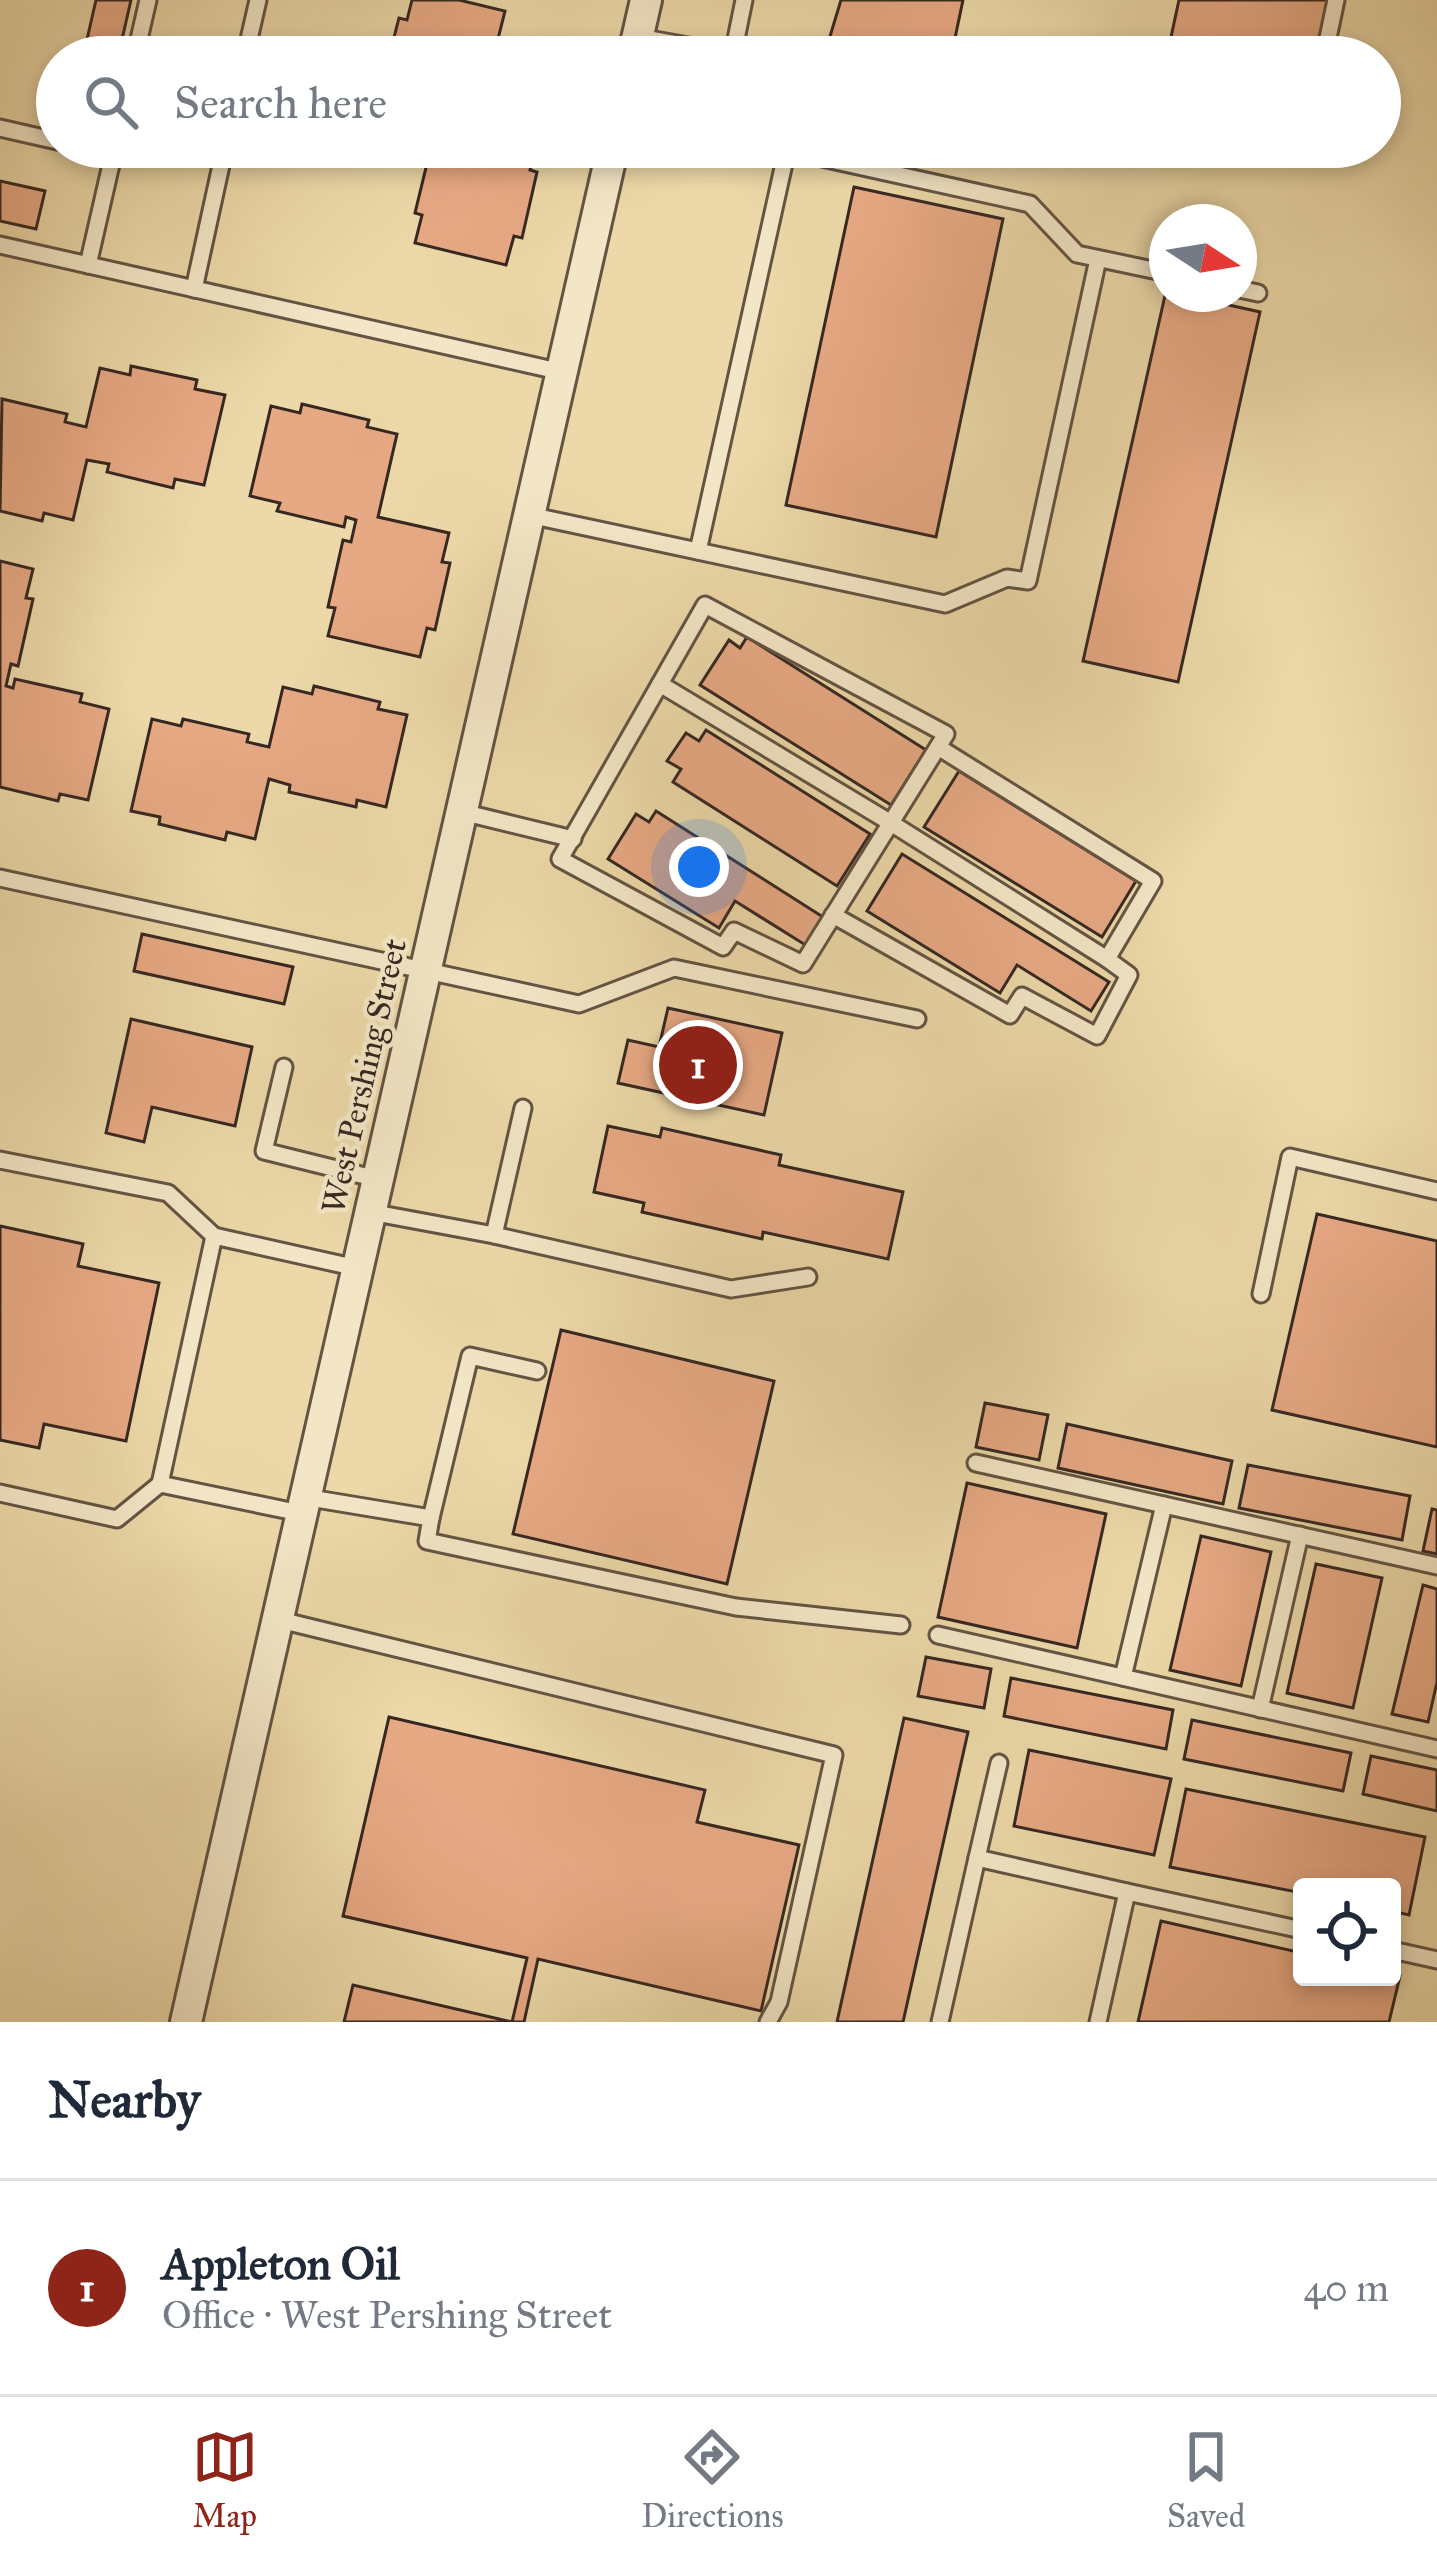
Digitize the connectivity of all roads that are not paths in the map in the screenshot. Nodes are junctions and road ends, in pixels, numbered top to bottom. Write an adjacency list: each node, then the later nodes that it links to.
1 (148, 0): 6 (lane)
2 (258, 0): 7 (lane)
3 (646, 0): 8 (street)
4 (744, 0): 9 (lane)
5 (1336, 0): 10 (lane)
6 (140, 36)
7 (250, 36)
8 (638, 36)
9 (742, 36)
10 (1328, 36)
11 (0, 128): 12 (lane)
12 (36, 136)
13 (110, 168): 20 (lane)
14 (220, 168): 22 (lane)
15 (608, 168): 23 (street, West Pershing Street)
16 (775, 168): 25 (lane)
17 (866, 168): 19 (lane)
18 (0, 245): 20 (lane)
19 (1098, 259): 21 (lane); 25 (lane)
20 (88, 265): 22 (lane)
21 (1149, 269)
22 (194, 289): 23 (lane)
23 (562, 372): 24 (street, West Pershing Street)
24 (528, 515): 25 (lane); 28 (street, West Pershing Street)
25 (698, 551)
26 (660, 684): 27 (lane); 29 (lane); 30 (lane)
27 (938, 747): 29 (lane); 33 (lane)
28 (462, 812): 30 (lane); 34 (street, West Pershing Street)
29 (891, 823): 32 (lane); 33 (lane)
30 (573, 839): 32 (lane)
31 (0, 878): 34 (lane)
32 (833, 915): 33 (lane)
33 (1107, 959)
34 (425, 973): 35 (lane); 39 (street, West Pershing Street)
35 (917, 1019)
36 (284, 1067): 39 (lane)
37 (523, 1108): 42 (lane)
38 (0, 1160): 43 (lane)
39 (377, 1179): 41 (street, West Pershing Street)
40 (1437, 1191): 46 (lane)
41 (370, 1211): 42 (lane); 44 (street, West Pershing Street)
42 (494, 1234): 45 (lane)
43 (214, 1236): 44 (lane); 49 (lane)
44 (357, 1268): 51 (street, West Pershing Street)
45 (808, 1277)
46 (1261, 1294)
47 (536, 1371): 53 (lane)
48 (976, 1463): 52 (lane)
49 (160, 1484): 50 (lane); 51 (lane)
50 (0, 1493)
51 (302, 1505): 53 (lane); 56 (street, West Pershing Street)
52 (1163, 1505): 54 (lane); 59 (lane)
53 (431, 1519): 57 (lane)
54 (1300, 1535): 55 (lane); 60 (lane)
55 (1437, 1566)
56 (276, 1618): 68 (street, West Pershing Street); 69 (lane)
57 (901, 1625)
58 (938, 1635): 59 (lane)
59 (1123, 1677): 60 (lane)
60 (1260, 1709): 61 (lane)
61 (1437, 1749)
62 (998, 1762): 63 (lane)
63 (977, 1858): 64 (lane); 70 (lane)
64 (1127, 1892): 65 (lane); 71 (lane)
65 (1293, 1928)
66 (1401, 1952): 67 (lane)
67 (1437, 1960)
68 (186, 2022)
69 (768, 2022)
70 (940, 2022)
71 (1098, 2022)

